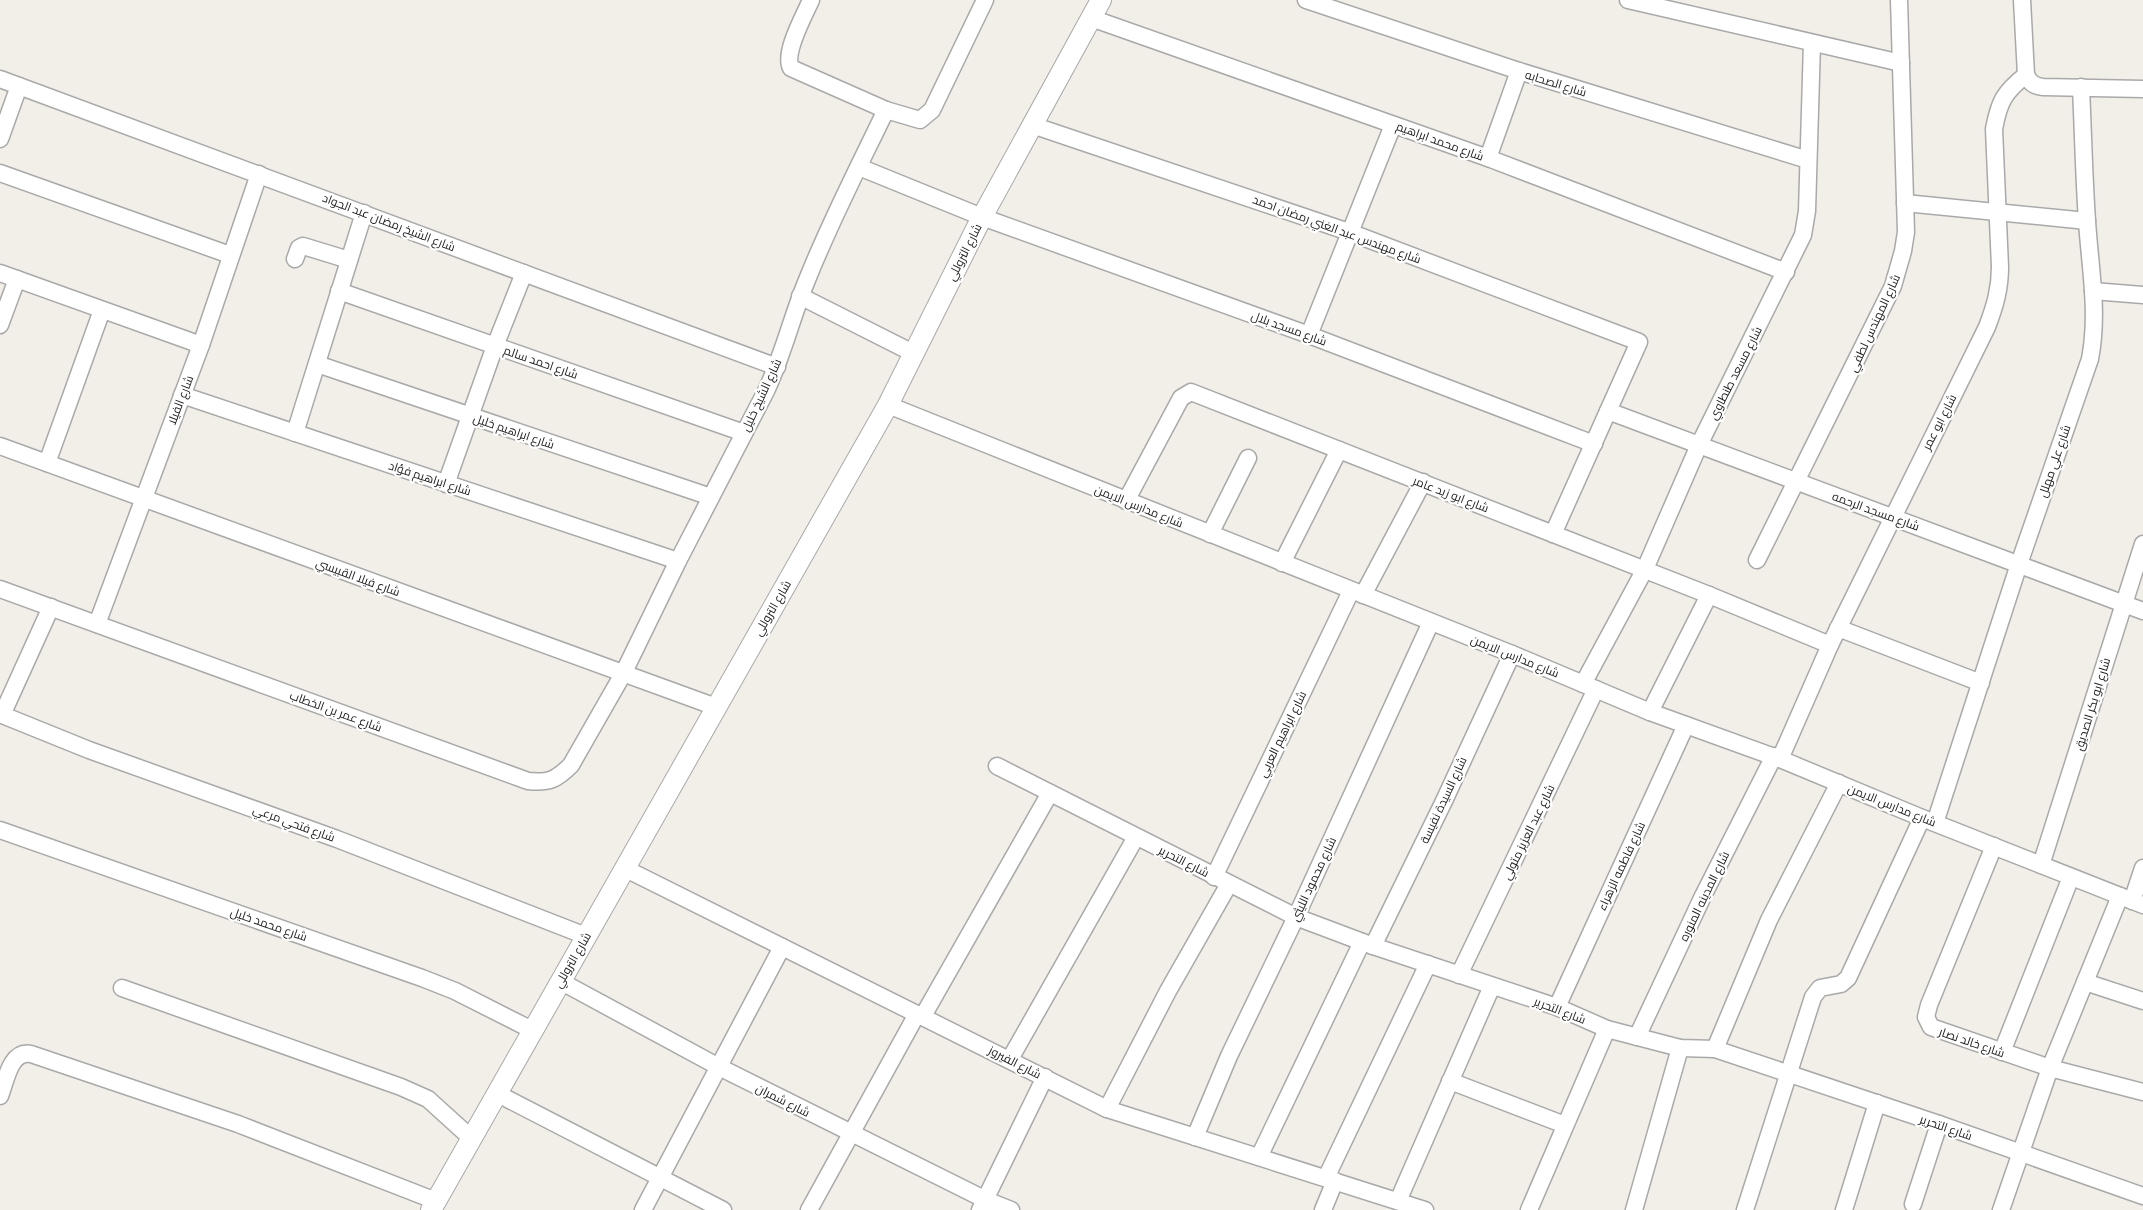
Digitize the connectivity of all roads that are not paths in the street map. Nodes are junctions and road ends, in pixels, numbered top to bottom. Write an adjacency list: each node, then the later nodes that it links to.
1 (810, 0): 18 (street)
2 (985, 0): 18 (street)
3 (1101, 0): 9 (street, شارع التروللي)
4 (1306, 0): 12 (street, شارع الصحابه)
5 (1628, 0): 8 (street)
6 (1899, 0): 11 (street, شارع المهندس لطفي)
7 (2022, 0): 13 (street)
8 (1684, 6): 10 (street)
9 (1091, 18): 19 (street, شارع التروللي); 20 (street, شارع محمد ابراهيم)
10 (1812, 43): 11 (street); 23 (street, شارع مسعد طنطاوي)
11 (1901, 63): 27 (street, شارع المهندس لطفي)
12 (1519, 71): 22 (street); 23 (street, شارع الصحابه)
13 (2026, 75): 16 (street); 28 (street, شارع ابو عمر)
14 (0, 79): 15 (street, شارع الشيخ رمضان عبد الجواد)
15 (19, 86): 21 (street); 26 (street, شارع الشيخ رمضان عبد الجواد)
16 (2081, 87): 17 (street); 31 (street, شارع علي مهلل)
17 (2143, 89)
18 (886, 110): 24 (street, شارع الشيخ خليل)
19 (1032, 125): 30 (street, شارع التروللي); 32 (street, شارع مهندس عبد الغني رمضان احمد)
20 (1393, 125): 22 (street, شارع محمد ابراهيم); 32 (street)
21 (0, 139)
22 (1488, 158): 36 (street, شارع محمد ابراهيم)
23 (1808, 160): 36 (street, شارع مسعد طنطاوي)
24 (859, 166): 30 (street, شارع مسجد بلال); 43 (street, شارع الشيخ خليل)
25 (0, 173): 33 (street)
26 (259, 174): 29 (street, شارع الشيخ رمضان عبد الجواد); 33 (street, شارع الفيلا)
27 (1905, 203): 28 (street); 65 (street, شارع المهندس لطفي)
28 (1998, 212): 31 (street); 70 (street, شارع ابو عمر)
29 (364, 213): 35 (street); 38 (street, شارع الشيخ رمضان عبد الجواد)
30 (982, 217): 46 (street, شارع مسجد بلال); 49 (street, شارع التروللي)
31 (2087, 221): 41 (street, شارع علي مهلل)
32 (1349, 232): 46 (street); 54 (street, شارع مهندس عبد الغني رمضان احمد)
33 (230, 255): 47 (street, شارع الفيلا)
34 (295, 259): 35 (street)
35 (349, 260): 40 (street)
36 (1786, 272): 59 (street, شارع مسعد طنطاوي)
37 (0, 273): 39 (street)
38 (524, 273): 48 (street); 51 (street, شارع الشيخ رمضان عبد الجواد)
39 (17, 279): 44 (street); 45 (street)
40 (339, 291): 48 (street, شارع احمد سالم); 50 (street)
41 (2093, 291): 42 (street); 77 (street, شارع علي مهلل)
42 (2143, 295)
43 (800, 296): 49 (street); 51 (street, شارع الشيخ خليل)
44 (102, 310): 47 (street); 63 (street)
45 (0, 325)
46 (1309, 335): 58 (street, شارع مسجد بلال)
47 (201, 346): 52 (street, شارع الفيلا)
48 (495, 346): 55 (street); 57 (street, شارع احمد سالم)
49 (913, 353): 53 (street, شارع التروللي)
50 (317, 364): 55 (street, شارع ابراهيم خليل); 56 (street)
51 (777, 367): 57 (street, شارع الشيخ خليل)
52 (182, 395): 56 (street, شارع ابراهيم فؤاد); 68 (street, شارع الفيلا)
53 (888, 405): 69 (street, شارع مدارس الايمن); 93 (street, شارع التروللي)
54 (1608, 411): 58 (street); 59 (street, شارع مسجد الرحمه)
55 (470, 416): 66 (street); 67 (street, شارع ابراهيم خليل)
56 (294, 433): 66 (street, شارع ابراهيم فؤاد)
57 (744, 433): 67 (street, شارع الشيخ خليل)
58 (1594, 444): 72 (street)
59 (1699, 445): 65 (street, شارع مسجد الرحمه); 78 (street, شارع مسعد طنطاوي)
60 (0, 446): 63 (street, شارع فيلا القبيسي)
61 (1339, 450): 64 (street, شارع ابو زيد عامر); 69 (street, شارع ابو زيد عامر); 76 (street)
62 (1248, 458): 71 (street)
63 (47, 463): 68 (street, شارع فيلا القبيسي)
64 (1423, 482): 72 (street, شارع ابو زيد عامر); 80 (street, شارع ابراهيم العربي)
65 (1797, 482): 70 (street, شارع مسجد الرحمه); 74 (street, شارع المهندس لطفي)
66 (446, 484): 75 (street, شارع ابراهيم فؤاد)
67 (711, 497): 75 (street, شارع الشيخ خليل)
68 (143, 498): 86 (street, شارع الفيلا); 90 (street, شارع فيلا القبيسي)
69 (1126, 501): 71 (street, شارع مدارس الايمن)
70 (1892, 517): 77 (street, شارع مسجد الرحمه); 87 (street, شارع ابو عمر)
71 (1210, 534): 76 (street, شارع مدارس الايمن)
72 (1553, 534): 78 (street, شارع ابو زيد عامر)
73 (2143, 544): 82 (street, شارع ابو بكر الصديق)
74 (1757, 560)
75 (678, 561): 90 (street, شارع الشيخ خليل)
76 (1282, 563): 80 (street, شارع مدارس الايمن)
77 (2019, 564): 82 (street, شارع مسجد الرحمه); 91 (street, شارع علي مهلل)
78 (1645, 570): 81 (street, شارع ابو زيد عامر); 92 (street, شارع مسعد طنطاوي)
79 (0, 589): 83 (street, شارع عمر بن الخطاب)
80 (1357, 593): 85 (street, شارع مدارس الايمن); 108 (street, شارع ابراهيم العربي)
81 (1709, 595): 88 (street, شارع ابو زيد عامر); 94 (street)
82 (2123, 604): 84 (street, شارع مسجد الرحمه); 105 (street, شارع ابو بكر الصديق)
83 (50, 607): 86 (street, شارع عمر بن الخطاب); 95 (street)
84 (2143, 612)
85 (1431, 622): 89 (street, شارع مدارس الايمن); 112 (street, شارع محمود الليثي)
86 (97, 624): 90 (street, شارع عمر بن الخطاب)
87 (1838, 628): 88 (street, شارع ابو عمر); 91 (street)
88 (1830, 645): 97 (street, شارع ابو عمر)
89 (1512, 654): 92 (street, شارع مدارس الايمن); 114 (street, شارع السيدة نفيسة)
90 (623, 674): 93 (street, شارع فيلا القبيسي)
91 (1981, 684): 101 (street, شارع علي مهلل)
92 (1590, 687): 94 (street, شارع مدارس الايمن); 117 (street, شارع عبد العزيز متولي)
93 (716, 707): 106 (street, شارع التروللي)
94 (1650, 712): 96 (street, شارع مدارس الايمن)
95 (1, 714): 113 (street, شارع فتحي مرعي)
96 (1686, 725): 97 (street, شارع مدارس الايمن); 123 (street, شارع فاطمه الزهراء)
97 (1777, 758): 99 (street, شارع مدارس الايمن); 127 (street, شارع المدينه المنوره)
98 (997, 766): 100 (street, شارع التحرير)
99 (1839, 783): 101 (street, شارع مدارس الايمن); 129 (street)
100 (1050, 793): 103 (street, شارع التحرير); 124 (street)
101 (1928, 820): 104 (street, شارع مدارس الايمن); 134 (street, شارع علي مهلل)
102 (0, 830): 126 (street, شارع محمد خليل)
103 (1136, 837): 108 (street, شارع التحرير); 131 (street)
104 (1994, 846): 105 (street, شارع مدارس الايمن); 130 (street, شارع خالد نصار)
105 (2041, 865): 109 (street, شارع مدارس الايمن)
106 (624, 868): 113 (street, شارع التروللي); 115 (street, شارع الفيروز)
107 (2143, 868): 111 (street)
108 (1214, 877): 110 (street, شارع التحرير)
109 (2071, 877): 111 (street, شارع مدارس الايمن); 130 (street)
110 (1229, 884): 112 (street, شارع التحرير); 141 (street)
111 (2132, 900): 119 (street)
112 (1296, 917): 114 (street, شارع التحرير); 145 (street, شارع محمود الليثي)
113 (586, 936): 118 (street, شارع التروللي)
114 (1367, 944): 116 (street, شارع التحرير); 148 (street, شارع السيدة نفيسة)
115 (782, 947): 124 (street, شارع الفيروز); 132 (street)
116 (1428, 964): 117 (street, شارع التحرير); 150 (street)
117 (1459, 974): 120 (street, شارع التحرير)
118 (560, 981): 126 (street, شارع التروللي); 132 (street, شارع شمران)
119 (2085, 982): 122 (street); 133 (street)
120 (1492, 986): 123 (street, شارع التحرير); 136 (street)
121 (122, 988): 146 (street)
122 (2143, 1001)
123 (1557, 1008): 125 (street, شارع التحرير)
124 (920, 1015): 131 (street, شارع الفيروز); 144 (street)
125 (1607, 1029): 127 (street, شارع التحرير); 143 (street)
126 (532, 1030): 138 (street, شارع التروللي)
127 (1637, 1037): 128 (street, شارع التحرير)
128 (1680, 1048): 129 (street, شارع التحرير); 163 (street)
129 (1715, 1049): 134 (street, شارع التحرير)
130 (2002, 1052): 133 (street, شارع خالد نصار)
131 (1010, 1059): 135 (street, شارع الفيروز)
132 (718, 1067): 144 (street, شارع شمران); 149 (street)
133 (2050, 1068): 137 (street, شارع خالد نصار); 147 (street)
134 (1789, 1074): 140 (street, شارع التحرير); 164 (street, شارع علي مهلل)
135 (1045, 1077): 141 (street, شارع الفيروز); 154 (street)
136 (1450, 1081): 143 (street); 152 (street)
137 (2143, 1092)
138 (496, 1093): 146 (street, شارع التروللي); 149 (street)
139 (0, 1096): 155 (street)
140 (1877, 1103): 142 (street, شارع التحرير); 165 (street)
141 (1108, 1109): 145 (street, شارع الفيروز)
142 (1939, 1124): 147 (street, شارع التحرير); 153 (street)
143 (1565, 1125): 162 (street)
144 (851, 1134): 154 (street, شارع شمران); 158 (street)
145 (1196, 1137): 148 (street, شارع الفيروز)
146 (471, 1138): 155 (street, شارع التروللي)
147 (2021, 1153): 151 (street, شارع التحرير); 166 (street)
148 (1259, 1157): 150 (street, شارع الفيروز)
149 (660, 1176): 156 (street); 157 (street)
150 (1330, 1180): 152 (street, شارع الفيروز); 160 (street)
151 (2143, 1196)
152 (1398, 1201): 161 (street, شارع الفيروز)
153 (1913, 1204)
154 (983, 1205): 159 (street, شارع شمران)
155 (434, 1206)
156 (643, 1210)
157 (723, 1210)
158 (809, 1210)
159 (1011, 1210)
160 (1323, 1210)
161 (1425, 1210)
162 (1529, 1210)
163 (1634, 1210)
164 (1745, 1210)
165 (1844, 1210)
166 (2001, 1210)

